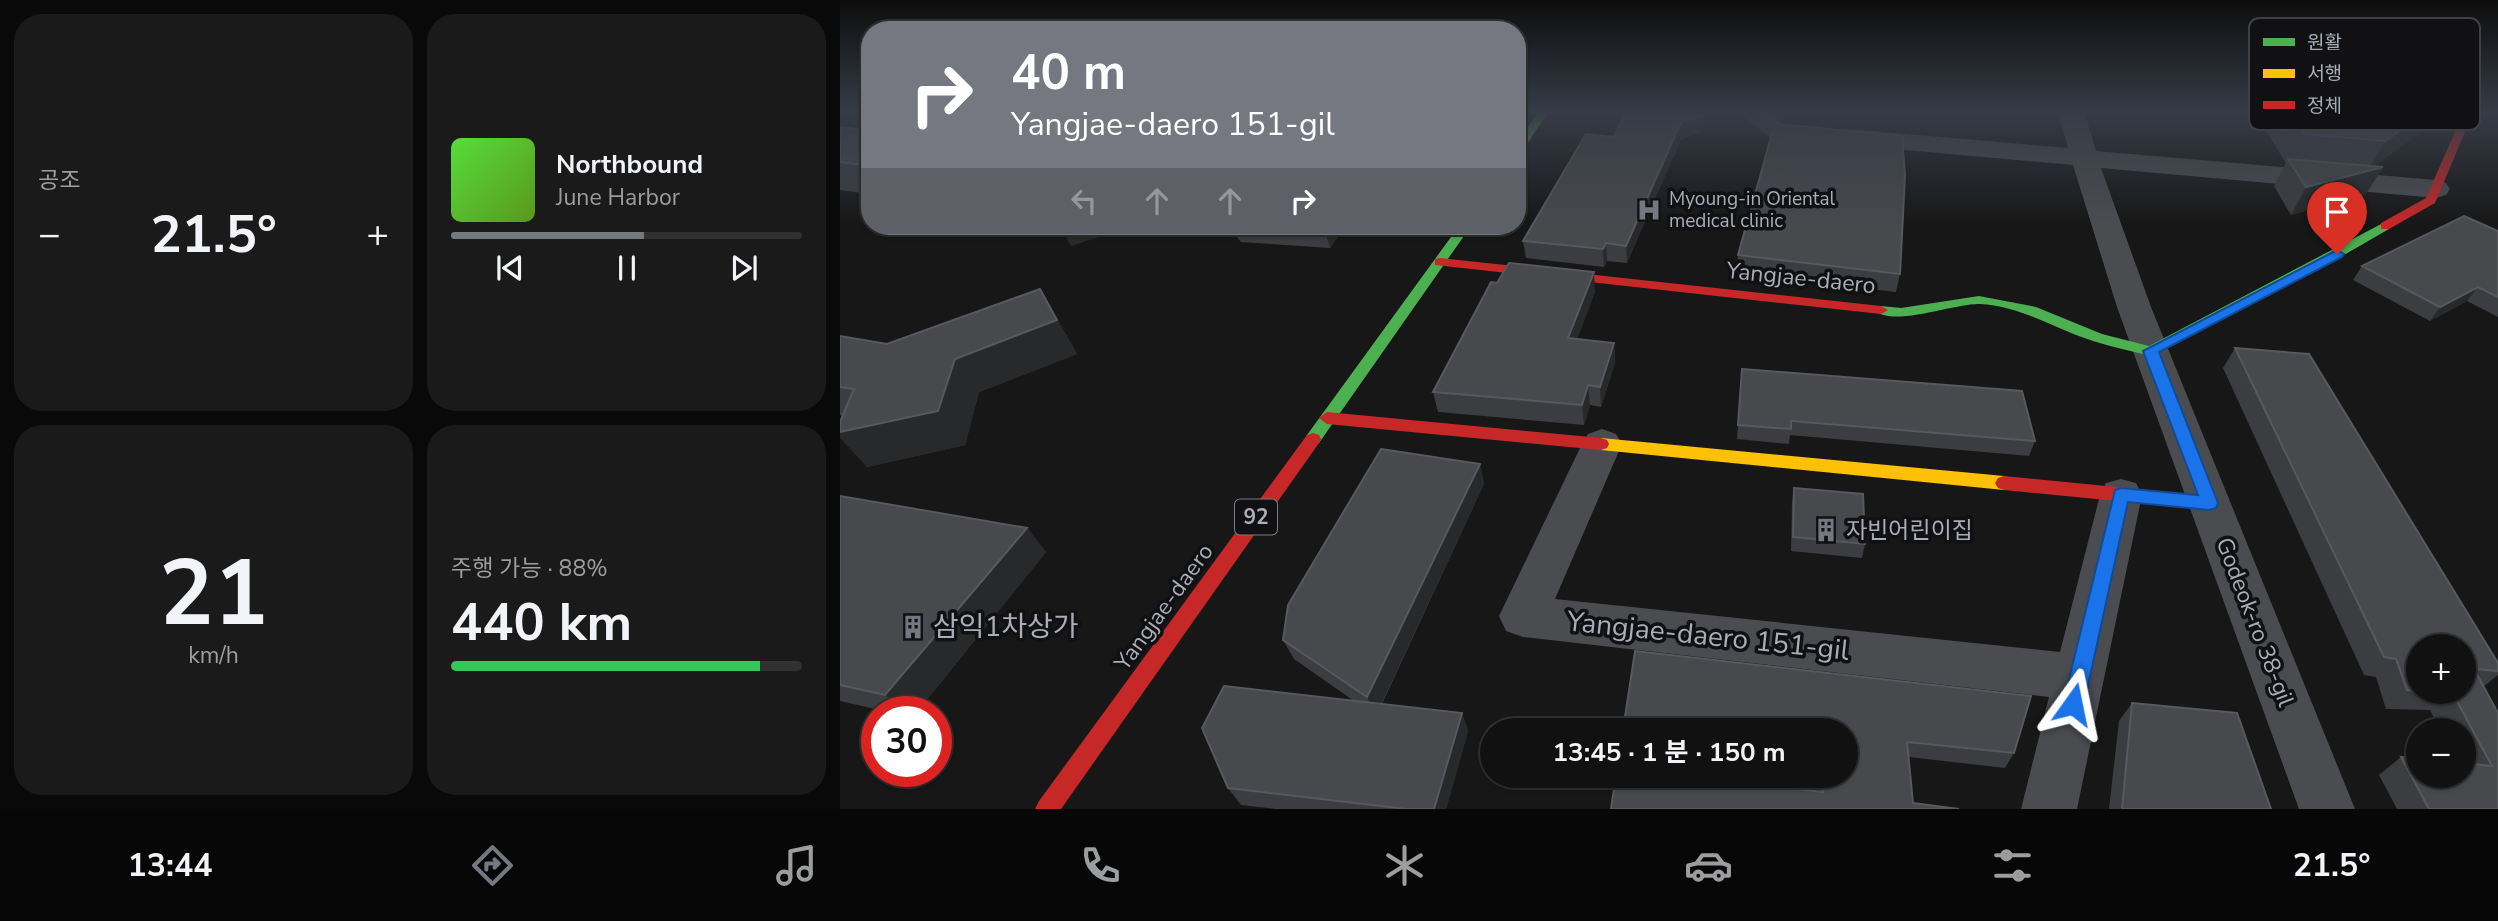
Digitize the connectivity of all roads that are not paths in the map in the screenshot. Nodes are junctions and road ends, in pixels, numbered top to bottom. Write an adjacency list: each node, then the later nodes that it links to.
1 (1981, 149): 4 (street)
2 (2081, 149): 4 (street, Godeok-ro 38-gil)
3 (2453, 149): 5 (street)
4 (2084, 158): 5 (street); 8 (street, Godeok-ro 38-gil)
5 (2436, 189): 8 (street)
6 (1459, 235): 7 (street, Yangjae-daero / 92)
7 (1440, 262): 8 (street, Yangjae-daero); 9 (street, Yangjae-daero / 92)
8 (2151, 351): 12 (street, Godeok-ro 38-gil)
9 (1327, 418): 10 (street); 14 (street, Yangjae-daero / 92)
10 (1602, 444): 11 (street); 13 (street, Yangjae-daero 151-gil)
11 (2121, 495): 12 (street); 13 (street)
12 (2209, 503): 16 (street, Godeok-ro 38-gil)
13 (2079, 677): 15 (street)
14 (1047, 809)
15 (2049, 809)
16 (2327, 809)

